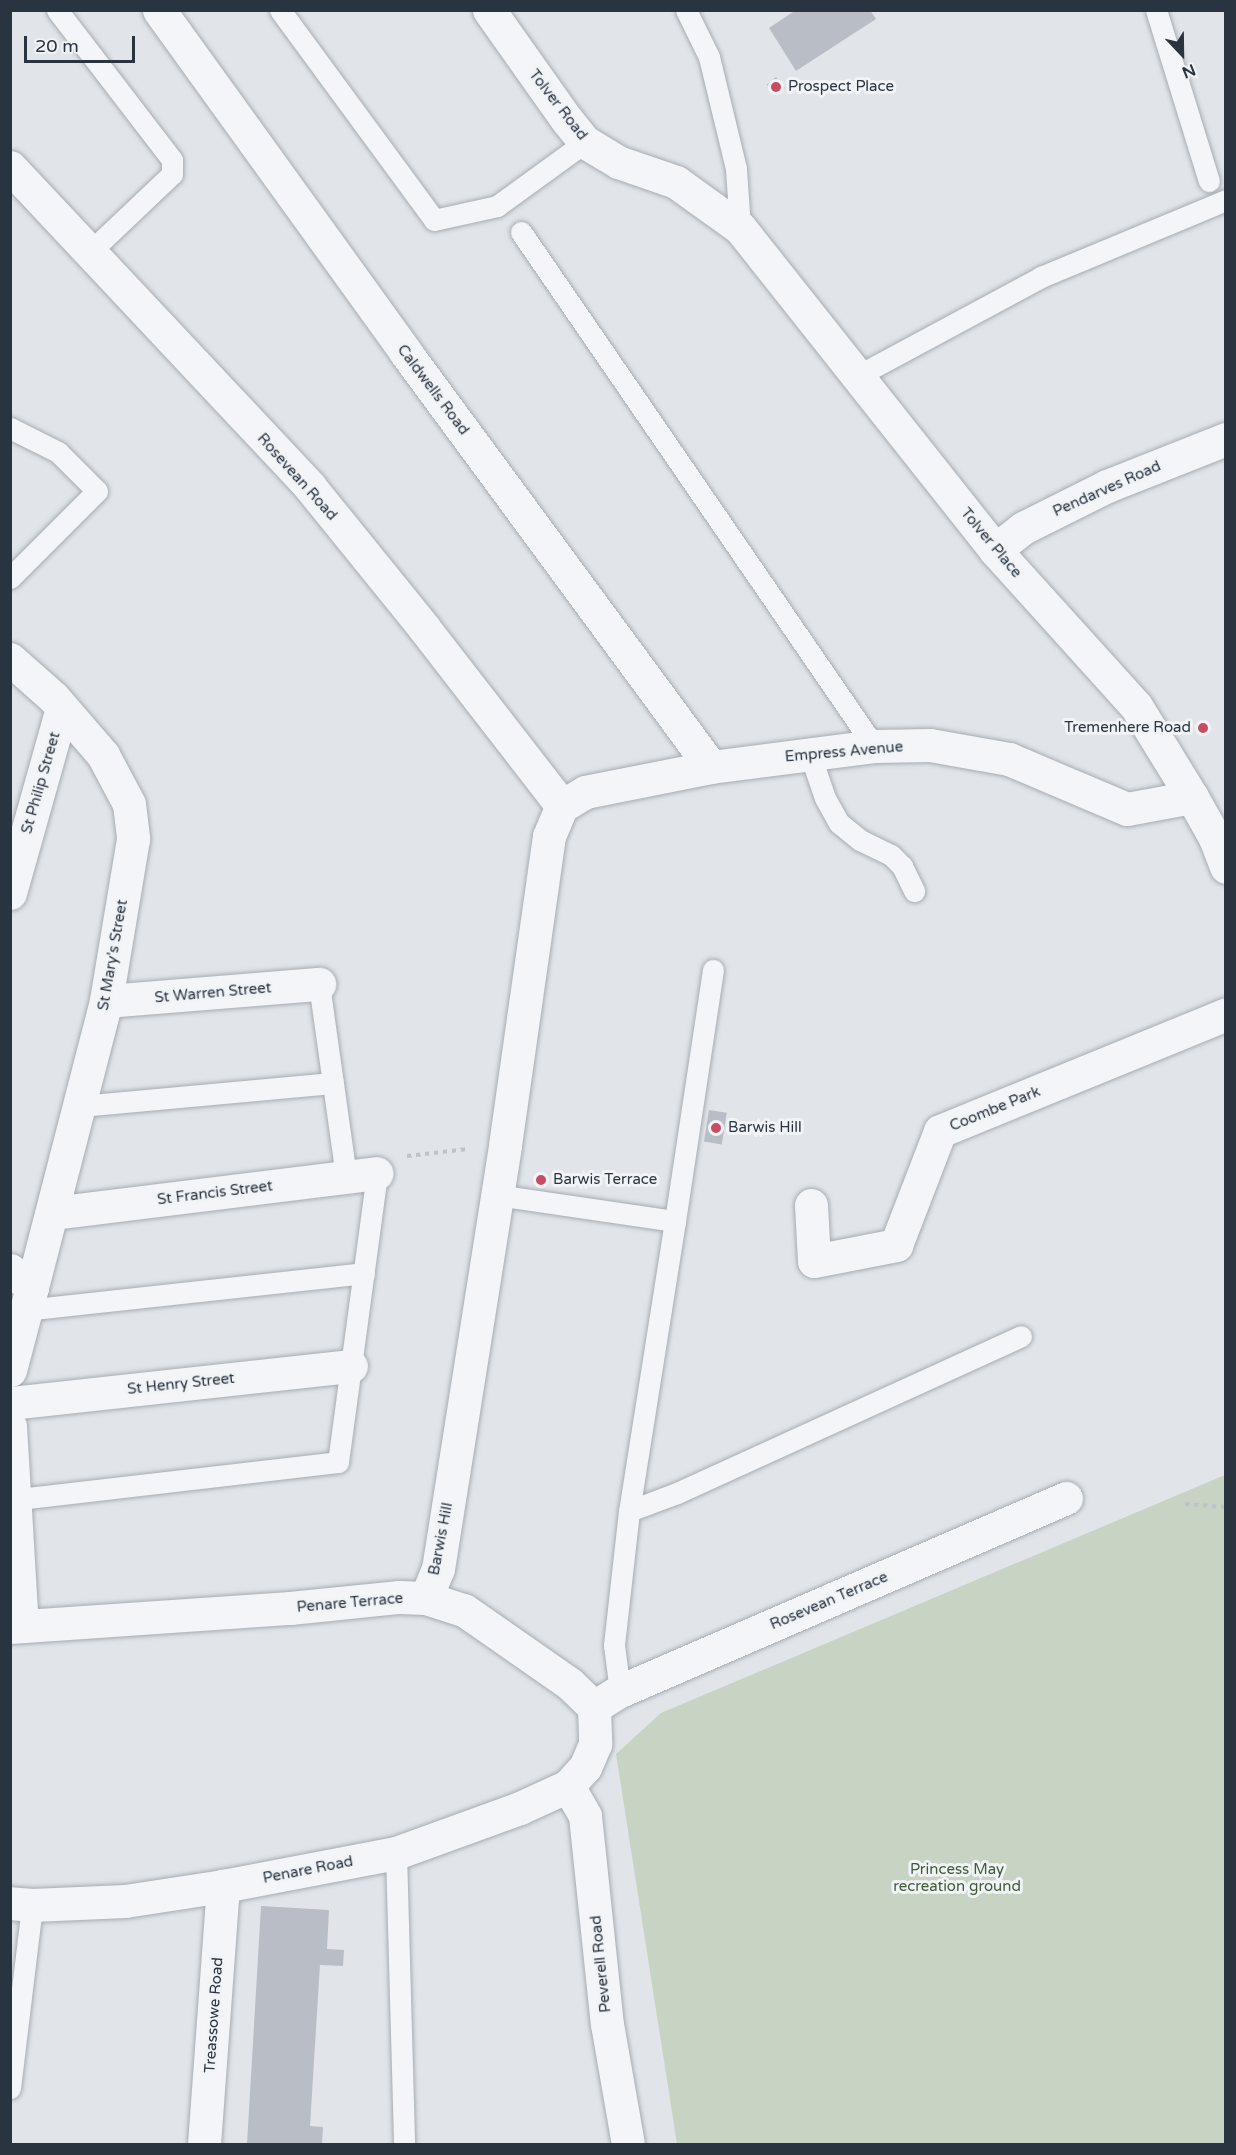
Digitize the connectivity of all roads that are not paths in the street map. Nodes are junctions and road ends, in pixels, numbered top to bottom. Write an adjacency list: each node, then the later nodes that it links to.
1 (57, 10): 13 (lane)
2 (159, 10): 23 (street, Caldwells Road)
3 (280, 10): 7 (lane)
4 (489, 10): 7 (street, Tolver Road)
5 (686, 10): 11 (lane)
6 (1156, 10): 9 (lane)
7 (585, 142): 11 (street, Tolver Road)
8 (10, 167): 13 (street, Rosevean Road)
9 (1209, 181)
10 (1226, 200): 14 (lane)
11 (740, 228): 14 (street, Tolver Place)
12 (520, 232): 21 (lane)
13 (91, 251): 25 (street, Rosevean Road)
14 (859, 375): 17 (street, Tolver Place)
15 (10, 428): 18 (lane)
16 (1226, 439): 17 (street, Pendarves Road)
17 (995, 550): 24 (street, Tolver Place)
18 (10, 578)
19 (10, 659): 20 (street, St Mary's Street)
20 (62, 708): 28 (street, St Philip Street); 31 (street, St Mary's Street)
21 (874, 746): 22 (street, Empress Avenue); 24 (street, Empress Avenue)
22 (810, 754): 23 (street, Empress Avenue); 27 (lane)
23 (711, 767): 25 (street, Empress Avenue)
24 (1192, 798): 26 (street, Tolver Place)
25 (562, 806): 36 (street, Barwis Hill)
26 (1222, 846)
27 (914, 891)
28 (10, 893)
29 (713, 970): 39 (lane)
30 (319, 984): 31 (street, St Warren Street); 33 (lane)
31 (106, 1001): 34 (street, St Mary's Street)
32 (1226, 1014): 37 (street, Coombe Park)
33 (333, 1083): 34 (lane); 35 (lane)
34 (80, 1106): 38 (street, St Mary's Street)
35 (362, 1175): 38 (street, St Francis Street); 40 (lane)
36 (496, 1195): 39 (lane); 50 (street, Barwis Hill)
37 (811, 1205)
38 (52, 1213): 41 (street, St Mary's Street)
39 (675, 1221): 49 (lane)
40 (364, 1273): 41 (lane); 43 (lane)
41 (22, 1289): 44 (street, St Mary's Street)
42 (1021, 1336): 49 (lane)
43 (351, 1366): 45 (street, St Henry Street); 48 (lane)
44 (10, 1370)
45 (10, 1403)
46 (10, 1426): 48 (street)
47 (1066, 1498): 52 (street, Rosevean Terrace)
48 (13, 1500): 51 (street)
49 (629, 1511): 52 (lane)
50 (426, 1598): 51 (street, Penare Terrace); 52 (street, Penare Terrace)
51 (16, 1627)
52 (607, 1699): 53 (street)
53 (576, 1776): 54 (street, Penare Road); 60 (street, Peverell Road)
54 (396, 1853): 55 (street, Penare Road); 59 (lane)
55 (223, 1887): 56 (street, Penare Road); 58 (street, Treassowe Road)
56 (21, 1904): 57 (lane)
57 (10, 2088)
58 (204, 2145)
59 (404, 2145)
60 (628, 2145)

